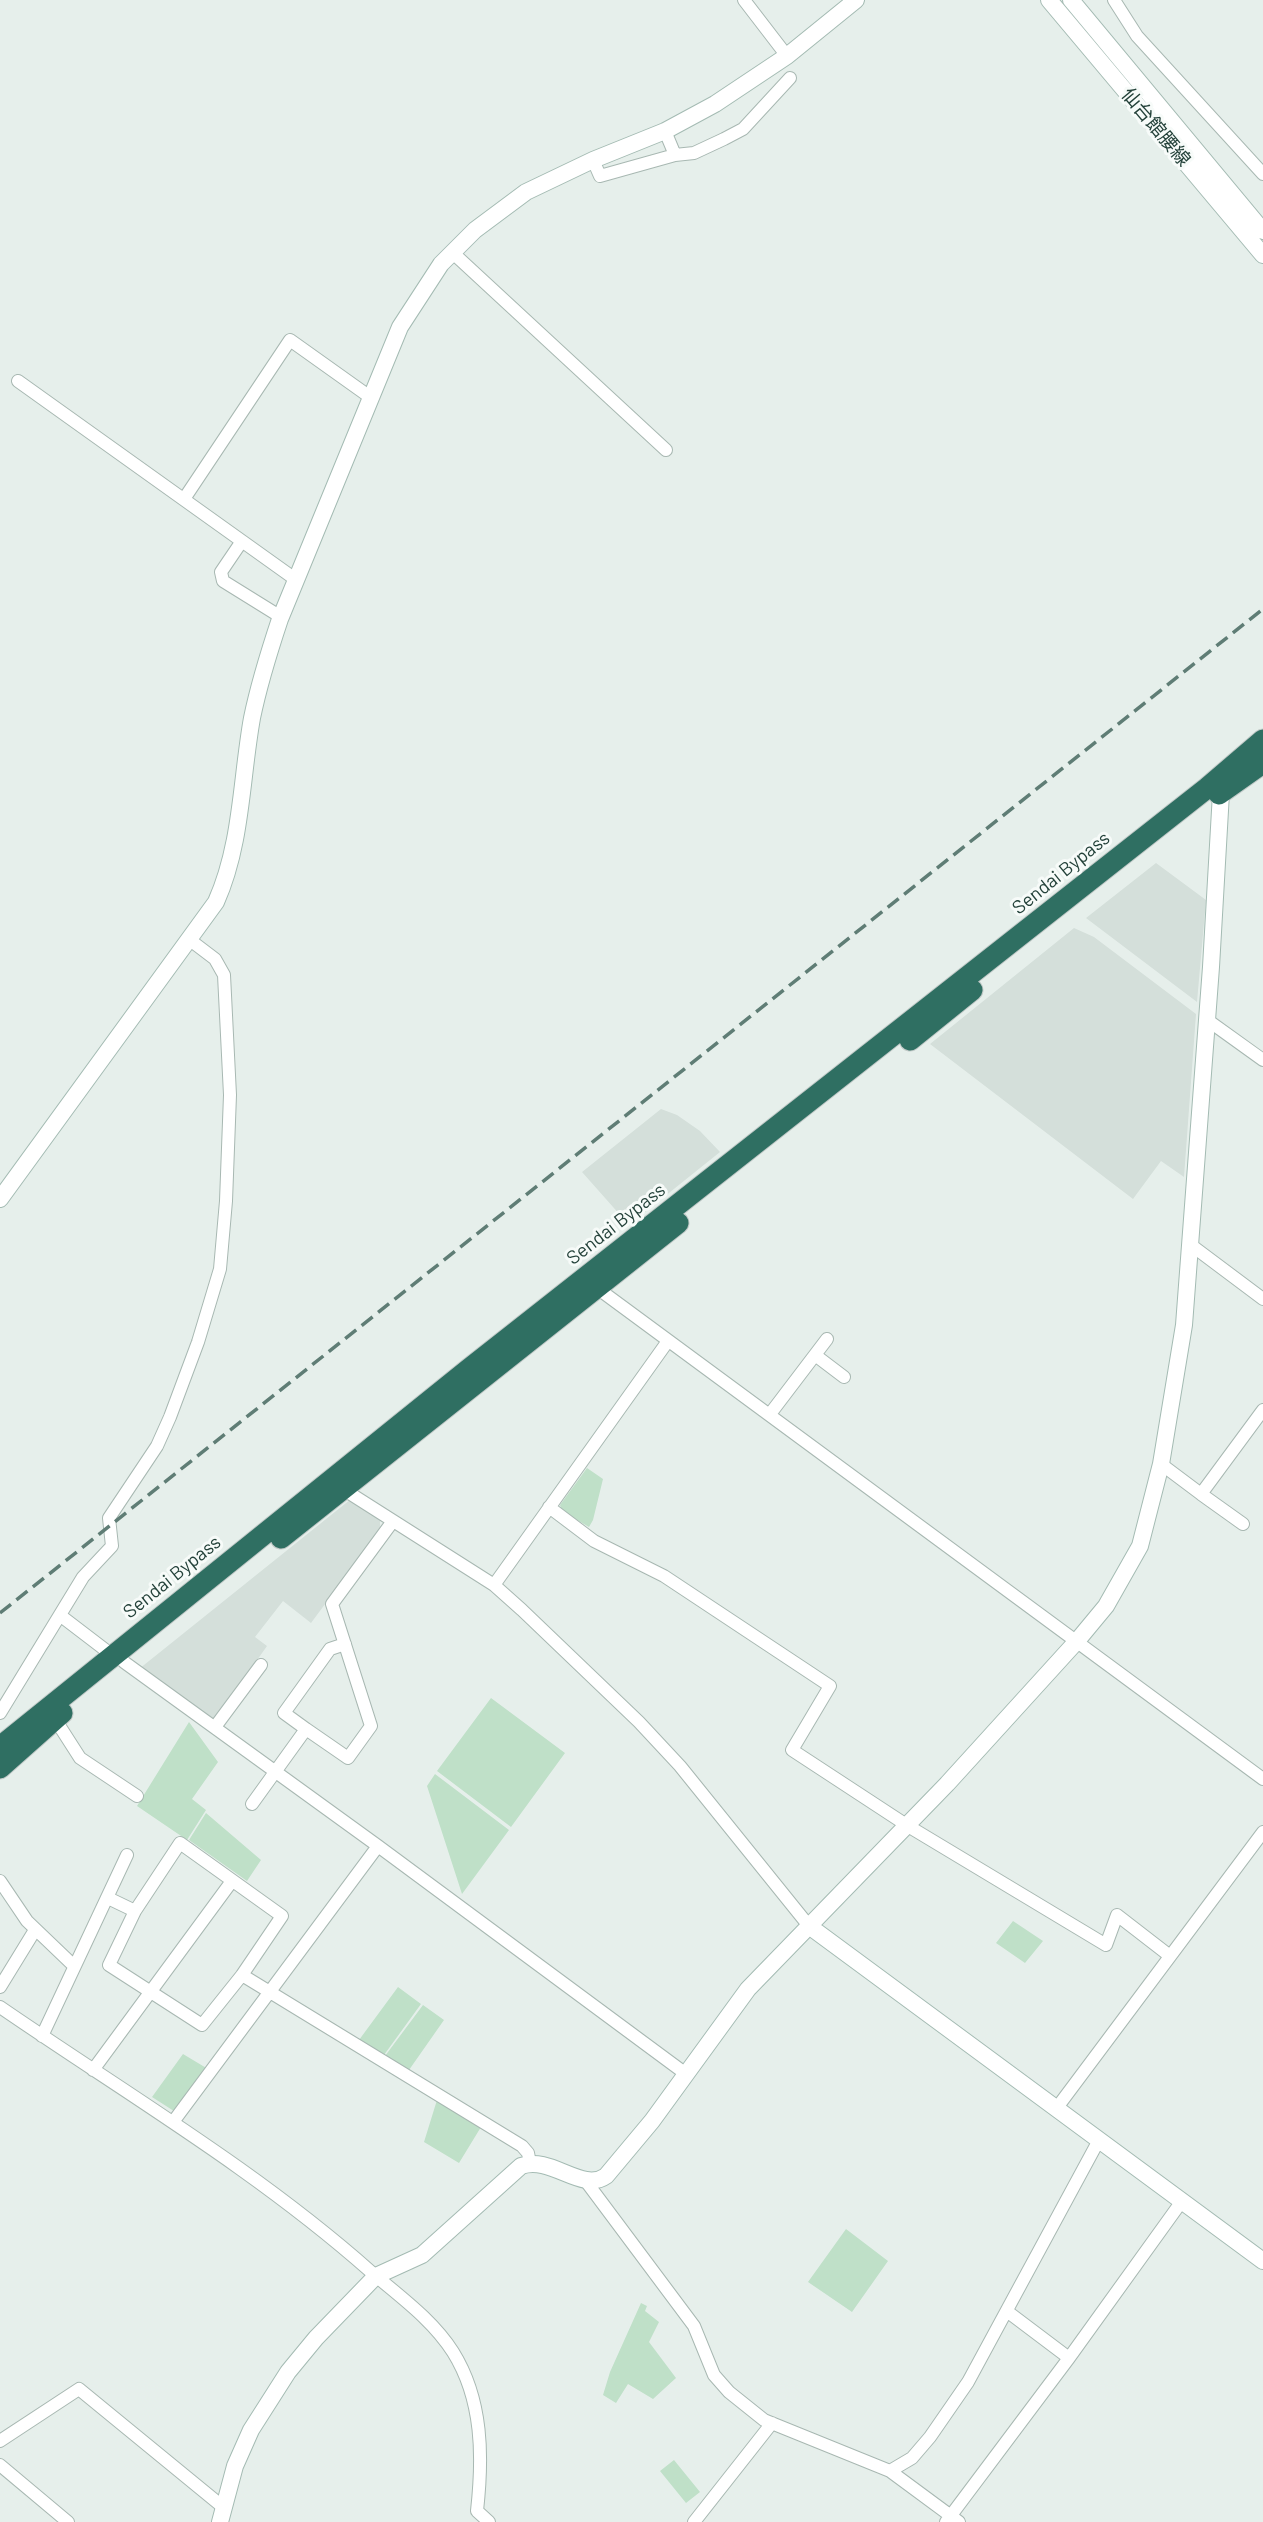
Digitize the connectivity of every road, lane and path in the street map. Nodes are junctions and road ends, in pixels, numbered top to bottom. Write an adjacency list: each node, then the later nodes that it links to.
1 (744, 0): 6 (street)
2 (856, 0): 6 (street)
3 (1049, 0): 14 (street, 仙台館腰線)
4 (1071, 0): 12 (street, 仙台館腰線)
5 (1114, 0): 11 (street)
6 (787, 56): 8 (street)
7 (790, 78): 9 (street)
8 (665, 131): 9 (street); 10 (street)
9 (675, 155): 10 (street)
10 (593, 160): 13 (street)
11 (1263, 174)
12 (1263, 231)
13 (453, 253): 16 (street); 17 (street)
14 (1263, 254)
15 (18, 381): 18 (street)
16 (370, 397): 18 (street); 20 (street)
17 (666, 450)
18 (184, 499): 19 (street)
19 (242, 541): 20 (street); 21 (street)
20 (295, 579): 21 (street)
21 (281, 617): 25 (street)
22 (1263, 740): 30 (highway, Sendai Bypass)
23 (1263, 762): 24 (highway, Sendai Bypass)
24 (1222, 793): 26 (street); 30 (highway, Sendai Bypass)
25 (190, 940): 28 (street); 45 (street)
26 (1206, 1019): 27 (street); 29 (street)
27 (1263, 1060)
28 (0, 1199)
29 (1191, 1245): 31 (street); 38 (street)
30 (591, 1283): 33 (street); 39 (highway, Sendai Bypass); 48 (highway, Sendai Bypass)
31 (1263, 1299)
32 (827, 1339): 34 (street)
33 (668, 1341): 37 (street); 41 (street)
34 (815, 1355): 35 (street); 37 (street)
35 (844, 1377)
36 (1263, 1410): 40 (street)
37 (770, 1414): 46 (street)
38 (1161, 1464): 40 (street); 46 (street)
39 (343, 1489): 42 (street); 48 (highway, Sendai Bypass)
40 (1201, 1494): 43 (street)
41 (549, 1507): 44 (street); 60 (street)
42 (393, 1521): 44 (street); 47 (street)
43 (1243, 1524)
44 (494, 1585): 68 (street)
45 (61, 1616): 48 (street); 50 (street)
46 (1077, 1642): 57 (street); 60 (street)
47 (345, 1644): 53 (street); 53 (street)
48 (118, 1659): 51 (highway, Sendai Bypass); 52 (street); 54 (highway, Sendai Bypass)
49 (261, 1665): 52 (street)
50 (0, 1713)
51 (55, 1719): 55 (highway, Sendai Bypass); 58 (street)
52 (215, 1727): 56 (street)
53 (306, 1729): 56 (street)
54 (0, 1747)
55 (0, 1768)
56 (275, 1770): 59 (street); 62 (street)
57 (1263, 1779)
58 (137, 1796)
59 (252, 1804)
60 (908, 1825): 68 (street); 70 (street)
61 (1263, 1832): 70 (street)
62 (378, 1846): 74 (street); 79 (street)
63 (127, 1856): 66 (street)
64 (0, 1881): 69 (street)
65 (232, 1881): 67 (street); 72 (street); 75 (street)
66 (108, 1898): 67 (street); 71 (street)
67 (135, 1911): 75 (street)
68 (809, 1926): 79 (street); 80 (street)
69 (35, 1930): 71 (street); 73 (street)
70 (1170, 1956): 80 (street)
71 (74, 1966): 77 (street)
72 (242, 1975): 74 (street); 75 (street)
73 (0, 1987)
74 (269, 1992): 81 (street); 83 (street)
75 (151, 1993): 78 (street)
76 (0, 2007): 77 (street)
77 (42, 2036): 78 (street)
78 (93, 2070): 81 (street)
79 (686, 2074): 84 (street)
80 (1056, 2109): 82 (street)
81 (173, 2122): 87 (street)
82 (1099, 2140): 85 (street); 88 (street)
83 (530, 2163): 84 (street); 87 (street)
84 (584, 2180): 90 (street)
85 (1182, 2201): 86 (street); 89 (street)
86 (1263, 2261)
87 (376, 2276): 94 (street); 97 (street)
88 (1008, 2312): 89 (street); 93 (street)
89 (1069, 2358): 95 (street)
90 (772, 2423): 93 (street); 98 (street)
91 (0, 2441): 94 (street)
92 (0, 2465): 96 (street)
93 (890, 2471): 95 (street)
94 (221, 2514)
95 (952, 2520)
96 (68, 2522)
97 (489, 2522)
98 (694, 2522)

